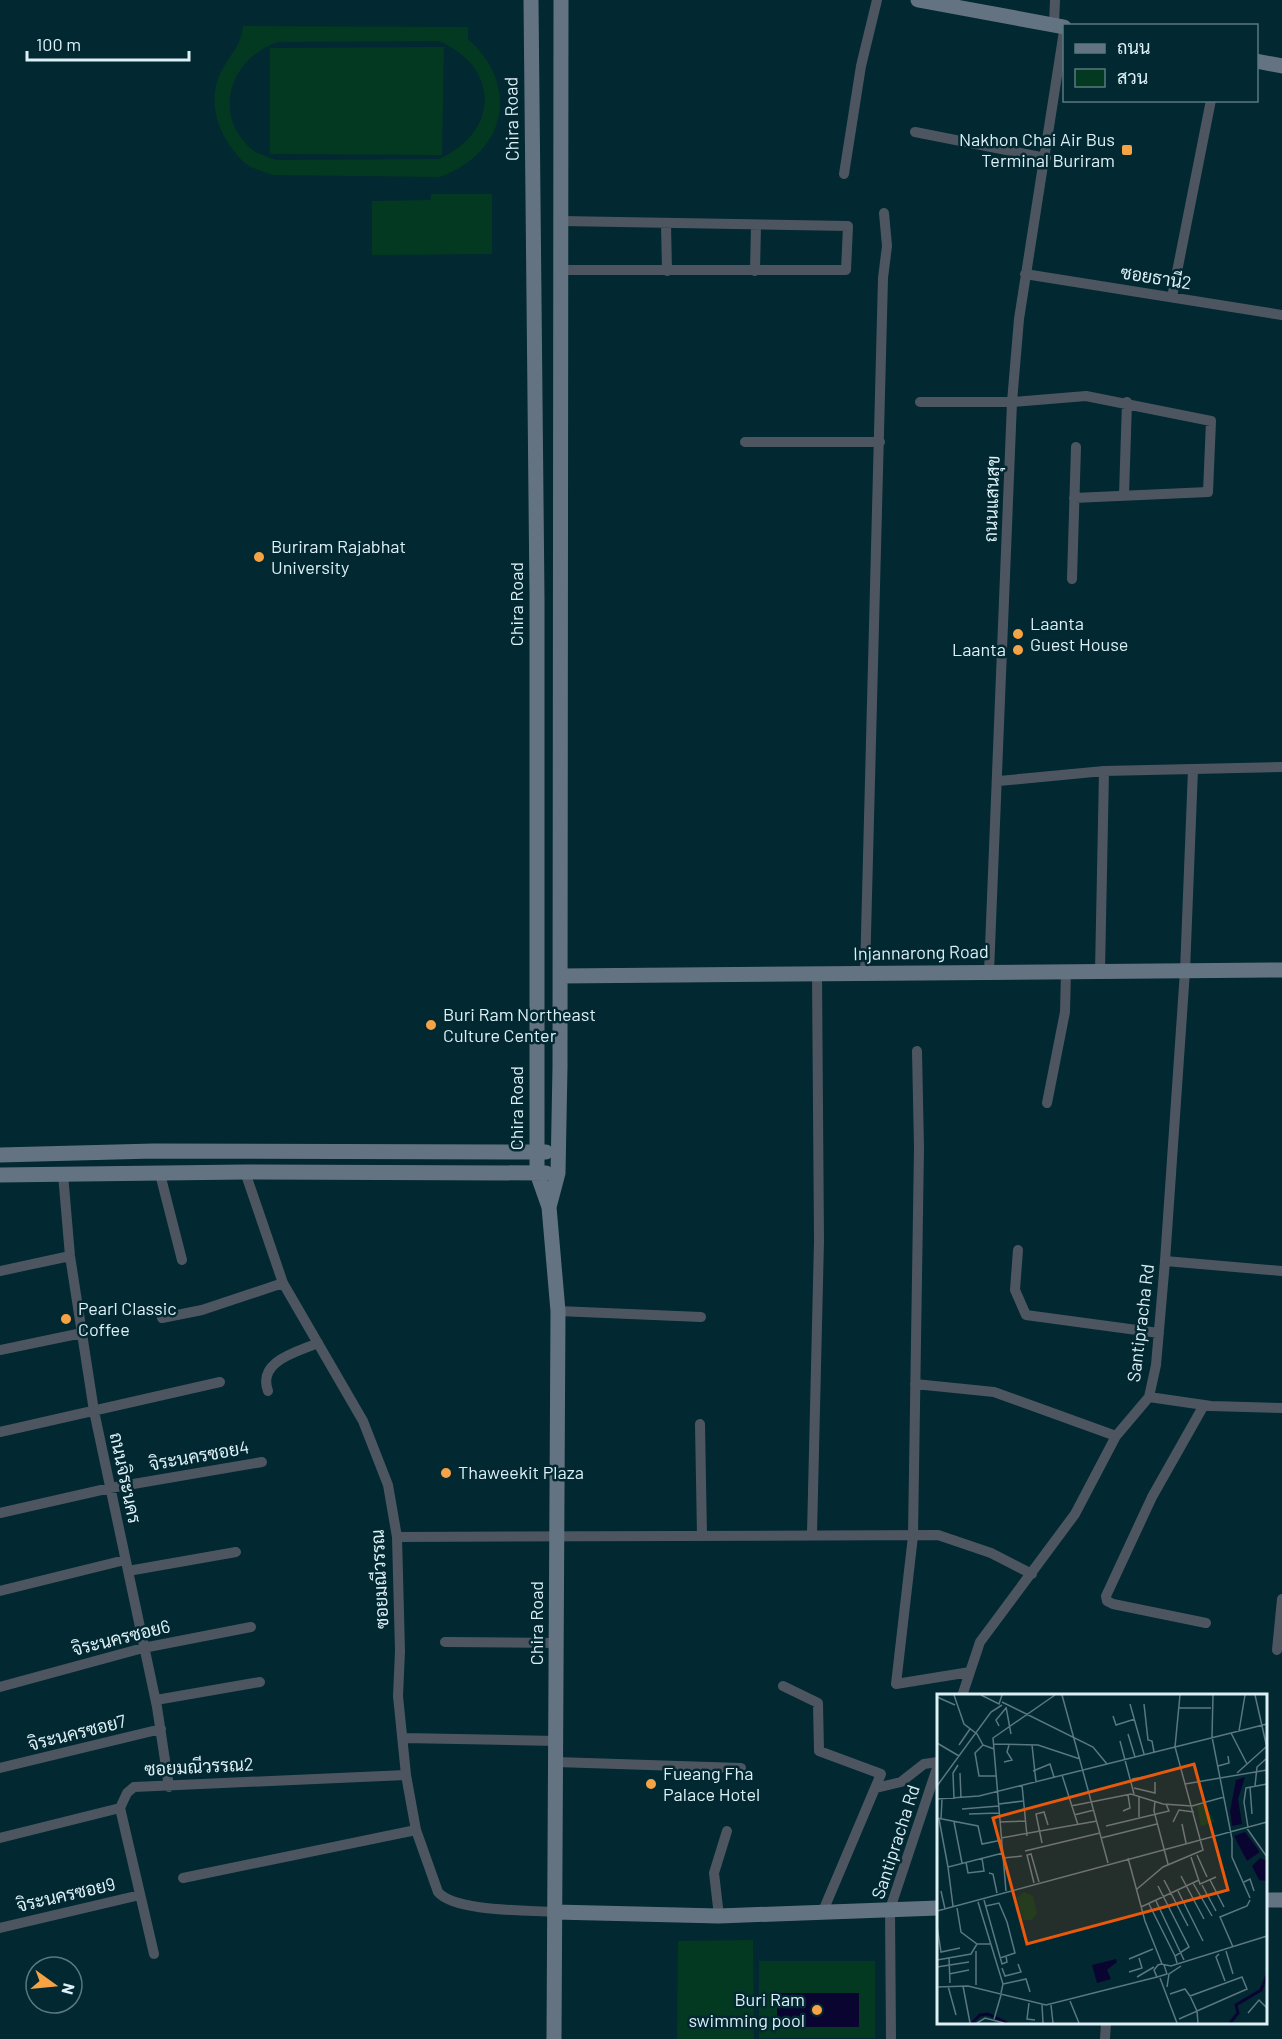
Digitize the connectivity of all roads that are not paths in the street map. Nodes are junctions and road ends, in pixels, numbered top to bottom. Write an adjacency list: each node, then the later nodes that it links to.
1 (531, 0): 32 (main road, Chira Road)
2 (561, 0): 14 (main road, Chira Road)
3 (877, 0): 12 (street)
4 (920, 0): 6 (main road)
5 (1055, 0): 6 (street, ถนนแสนสุข)
6 (1061, 27): 11 (street, ถนนแสนสุข)
7 (1258, 61): 8 (main road)
8 (1282, 66)
9 (1210, 102): 21 (street)
10 (915, 132): 11 (street)
11 (1046, 158): 20 (street, ถนนแสนสุข)
12 (844, 174)
13 (884, 213): 27 (street)
14 (561, 221): 15 (street); 17 (main road, Chira Road)
15 (666, 223): 16 (street); 18 (street)
16 (756, 225): 19 (street); 19 (street)
17 (561, 270): 18 (street); 31 (main road, Chira Road)
18 (667, 271): 19 (street)
19 (755, 271)
20 (1025, 274): 21 (street, ซอยธานี2); 24 (street, ถนนแสนสุข)
21 (1172, 297): 22 (street, ซอยธานี2)
22 (1282, 315)
23 (920, 402): 24 (street)
24 (1012, 402): 25 (street); 39 (street, ถนนแสนสุข)
25 (1127, 402): 29 (street); 29 (street)
26 (746, 442): 27 (street)
27 (879, 442): 45 (street)
28 (1076, 447): 30 (street)
29 (1124, 495): 30 (street)
30 (1074, 498): 33 (street)
31 (561, 571): 32 (main road); 34 (main road, Chira Road)
32 (537, 572): 35 (main road, Chira Road)
33 (1072, 579)
34 (562, 597): 35 (main road); 47 (main road, Chira Road)
35 (537, 598): 50 (main road, Chira Road)
36 (1282, 767): 37 (street)
37 (1193, 769): 38 (street); 42 (street, Santipracha Rd)
38 (1104, 771): 39 (street); 41 (street)
39 (999, 781): 43 (street, ถนนแสนสุข)
40 (1282, 970): 42 (main road, Injannarong Road)
41 (1100, 971): 42 (main road, Injannarong Road); 44 (main road, Injannarong Road)
42 (1185, 971): 63 (street, Santipracha Rd)
43 (989, 972): 44 (main road, Injannarong Road); 45 (main road, Injannarong Road)
44 (1066, 972): 49 (street)
45 (865, 973): 46 (main road, Injannarong Road)
46 (817, 974): 47 (main road, Injannarong Road); 87 (street)
47 (560, 976): 51 (main road, Chira Road)
48 (917, 1051): 75 (street)
49 (1047, 1103)
50 (537, 1152): 51 (main road); 52 (main road); 54 (main road, Chira Road)
51 (558, 1152): 55 (main road, Chira Road)
52 (0, 1155)
53 (245, 1172): 54 (main road); 57 (main road); 66 (street, ซอยมณีวรรณ)
54 (537, 1173): 55 (main road); 59 (main road, Chira Road)
55 (558, 1173): 59 (main road, Chira Road)
56 (63, 1174): 57 (main road); 58 (main road); 61 (street, ถนนจิระนคร)
57 (160, 1174): 62 (street)
58 (0, 1175)
59 (549, 1207): 67 (main road, Chira Road)
60 (1018, 1250): 71 (street)
61 (70, 1256): 64 (street); 70 (street, ถนนจิระนคร)
62 (183, 1260)
63 (1165, 1262): 65 (street); 71 (street, Santipracha Rd)
64 (0, 1271)
65 (1282, 1271)
66 (283, 1283): 69 (street); 72 (street, ซอยมณีวรรณ)
67 (558, 1311): 68 (street); 88 (main road, Chira Road)
68 (701, 1317)
69 (162, 1318)
70 (82, 1333): 73 (street); 80 (street, ถนนจิระนคร)
71 (1159, 1333): 77 (street, Santipracha Rd)
72 (318, 1343): 76 (street); 91 (street, ซอยมณีวรรณ)
73 (0, 1350)
74 (220, 1382): 80 (street)
75 (915, 1384): 83 (street); 90 (street)
76 (268, 1390)
77 (1149, 1397): 78 (street); 83 (street, Santipracha Rd)
78 (1204, 1405): 79 (street); 97 (street)
79 (1282, 1408)
80 (94, 1411): 82 (street); 85 (street, ถนนจิระนคร)
81 (700, 1424): 89 (street)
82 (0, 1432)
83 (1116, 1437): 94 (street, Santipracha Rd)
84 (262, 1462): 85 (street, จิระนครซอย4)
85 (110, 1488): 86 (street, จิระนครซอย4); 93 (street, ถนนจิระนคร)
86 (0, 1513)
87 (812, 1534): 89 (street); 90 (street)
88 (557, 1536): 89 (street); 91 (street); 100 (main road, Chira Road)
89 (702, 1536)
90 (913, 1536): 94 (street); 103 (street)
91 (397, 1538): 110 (street, ซอยมณีวรรณ)
92 (236, 1552): 93 (street)
93 (126, 1566): 95 (street); 101 (street, ถนนจิระนคร)
94 (1032, 1574): 103 (street, Santipracha Rd)
95 (0, 1591)
96 (1282, 1599): 102 (street)
97 (1206, 1623)
98 (251, 1627): 101 (street, จิระนครซอย6)
99 (445, 1642): 100 (street)
100 (556, 1643): 111 (main road, Chira Road)
101 (143, 1648): 106 (street, จิระนครซอย6); 108 (street, ถนนจิระนคร)
102 (1277, 1650)
103 (970, 1672): 107 (street, Santipracha Rd)
104 (260, 1682): 108 (street)
105 (783, 1686): 119 (street)
106 (0, 1687)
107 (962, 1694)
108 (156, 1700): 109 (street, ถนนจิระนคร)
109 (161, 1729): 114 (street, จิระนครซอย7); 118 (street, ถนนจิระนคร)
110 (404, 1738): 111 (street); 117 (street, ซอยมณีวรรณ)
111 (556, 1742): 112 (main road, Chira Road)
112 (556, 1762): 115 (street); 129 (main road, Chira Road)
113 (937, 1763): 119 (street)
114 (0, 1768)
115 (741, 1768)
116 (937, 1769): 127 (street, Santipracha Rd)
117 (406, 1775): 118 (street, ซอยมณีวรรณ2); 121 (street, ซอยมณีวรรณ)
118 (169, 1787): 120 (street, ซอยมณีวรรณ2)
119 (876, 1788): 128 (street)
120 (120, 1809): 123 (street); 125 (street)
121 (416, 1830): 124 (street); 129 (street, ซอยมณีวรรณ)
122 (727, 1831): 130 (street)
123 (0, 1838)
124 (183, 1878)
125 (140, 1895): 131 (street, จิระนครซอย9); 132 (street)
126 (937, 1908): 127 (main road)
127 (890, 1909): 128 (main road); 135 (street, Santipracha Rd)
128 (823, 1911): 130 (main road)
129 (555, 1912): 130 (main road); 134 (main road, Chira Road)
130 (719, 1916)
131 (0, 1928)
132 (154, 1954)
133 (1106, 2024): 136 (street)
134 (554, 2039)
135 (891, 2039)
136 (1105, 2039)

